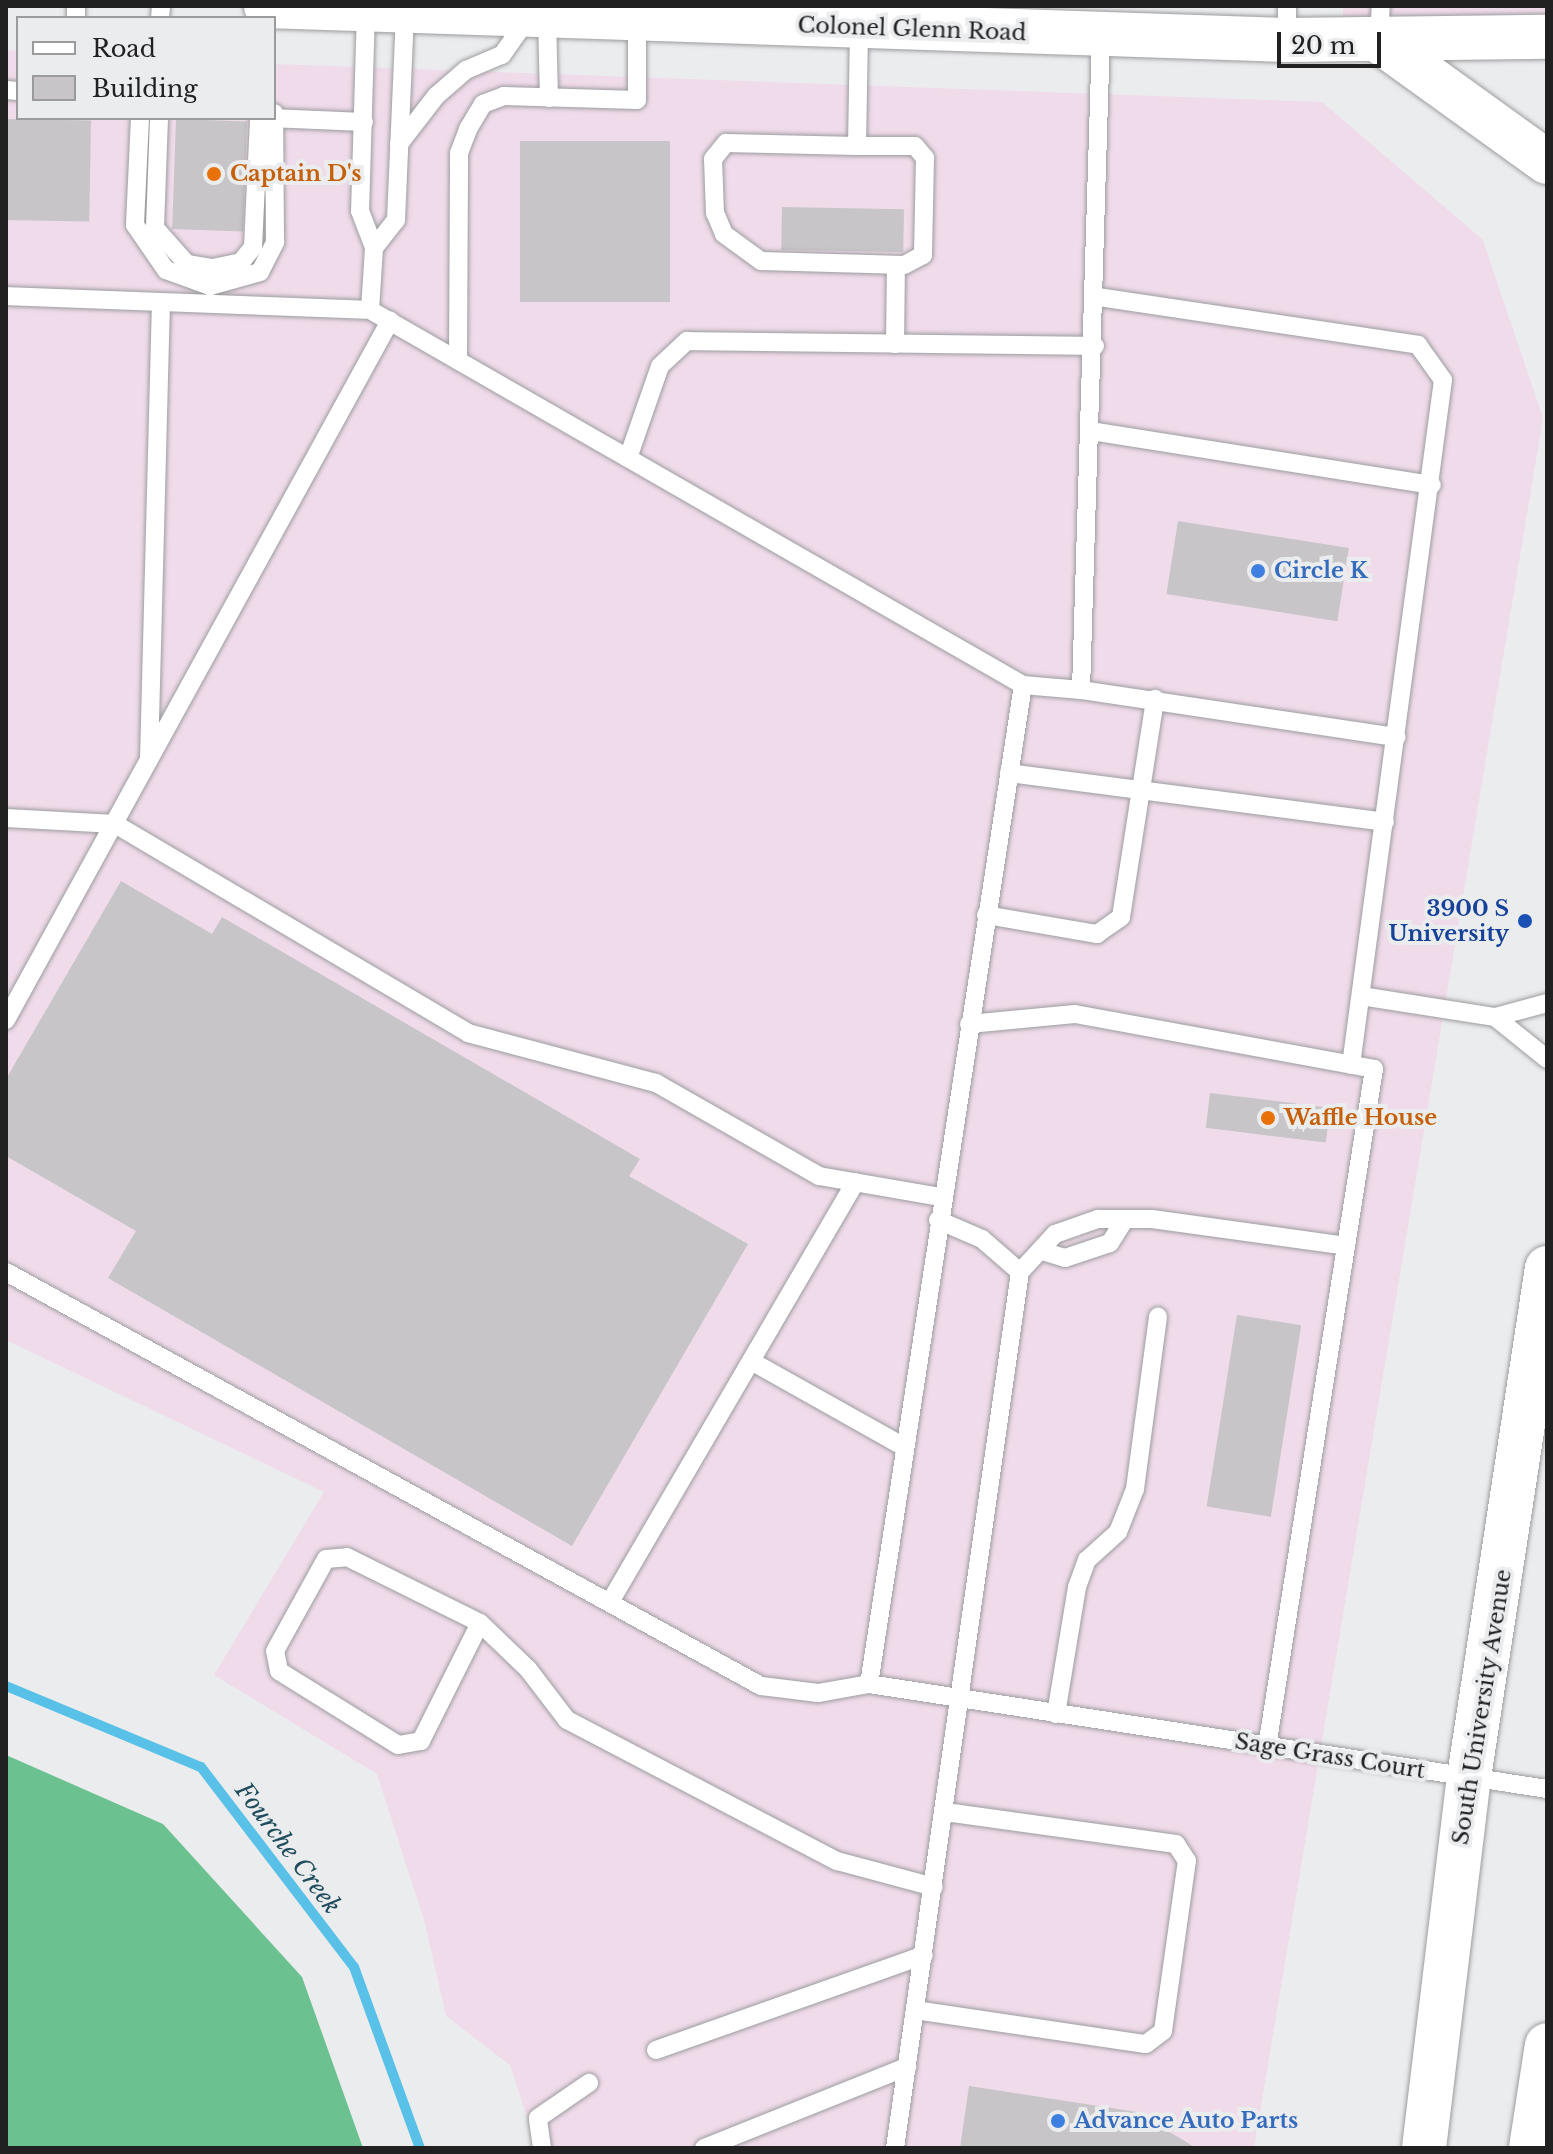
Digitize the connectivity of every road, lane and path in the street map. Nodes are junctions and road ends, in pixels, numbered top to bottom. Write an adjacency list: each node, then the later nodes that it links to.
1 (267, 6): 2 (main road, Colonel Glenn Road)
2 (387, 10): 3 (main road, Colonel Glenn Road); 21 (lane); 22 (lane)
3 (471, 11): 4 (main road, Colonel Glenn Road)
4 (561, 15): 7 (main road, Colonel Glenn Road); 15 (lane); 22 (lane)
5 (692, 15): 7 (main road, Colonel Glenn Road); 10 (main road, Colonel Glenn Road)
6 (916, 18): 10 (main road, Colonel Glenn Road); 11 (main road, Colonel Glenn Road)
7 (637, 23): 15 (lane)
8 (1287, 23): 9 (main road, Colonel Glenn Road); 11 (main road, Colonel Glenn Road)
9 (1380, 24): 13 (main road, Colonel Glenn Road); 24 (main road)
10 (859, 28): 23 (lane)
11 (1101, 34): 28 (lane)
12 (1547, 37): 13 (main road, Colonel Glenn Road)
13 (1461, 42): 14 (main road, Colonel Glenn Road)
14 (1547, 60)
15 (549, 98): 34 (lane)
16 (276, 117): 21 (lane)
17 (140, 120): 19 (lane)
18 (159, 120): 20 (lane)
19 (270, 120)
20 (270, 120)
21 (364, 122): 25 (lane)
22 (399, 144): 25 (lane)
23 (857, 146): 26 (lane); 26 (lane)
24 (1547, 162)
25 (374, 248): 30 (lane)
26 (896, 265): 32 (lane)
27 (6, 296): 29 (lane)
28 (1098, 297): 33 (lane); 37 (lane)
29 (161, 302): 30 (lane); 42 (lane)
30 (370, 310): 31 (lane)
31 (390, 321): 34 (lane); 42 (lane)
32 (895, 344): 33 (lane); 36 (lane)
33 (1095, 346): 35 (lane)
34 (458, 360): 36 (lane)
35 (1091, 431): 37 (lane); 39 (lane)
36 (628, 458): 38 (lane)
37 (1432, 485): 41 (lane)
38 (1023, 685): 39 (lane); 43 (lane)
39 (1081, 690): 40 (lane)
40 (1155, 699): 41 (lane); 44 (lane)
41 (1397, 737): 46 (lane)
42 (149, 763): 47 (lane)
43 (1009, 773): 44 (lane); 48 (lane)
44 (1141, 790): 46 (lane); 48 (lane)
45 (6, 818): 47 (lane)
46 (1385, 822): 49 (lane)
47 (115, 824): 52 (lane); 56 (lane)
48 (986, 915): 53 (lane)
49 (1361, 996): 51 (lane); 55 (lane)
50 (1547, 1003): 51 (lane)
51 (1495, 1017): 54 (lane)
52 (6, 1020)
53 (969, 1024): 55 (lane); 57 (lane)
54 (1547, 1059)
55 (1351, 1065): 60 (lane)
56 (855, 1182): 57 (lane); 66 (lane)
57 (941, 1197): 58 (lane)
58 (938, 1220): 64 (lane); 67 (lane)
59 (1124, 1221): 60 (lane); 61 (lane); 61 (lane)
60 (1346, 1246): 73 (lane)
61 (1042, 1251): 64 (lane)
62 (1547, 1268): 74 (main road, South University Avenue)
63 (6, 1272): 68 (lane, Sage Grass Court)
64 (1020, 1272): 71 (lane)
65 (1158, 1317): 72 (lane)
66 (751, 1361): 67 (lane); 68 (lane)
67 (904, 1447): 70 (lane)
68 (610, 1602): 70 (lane, Sage Grass Court)
69 (480, 1623): 69 (lane); 77 (lane)
70 (869, 1684): 71 (lane, Sage Grass Court)
71 (962, 1699): 72 (lane, Sage Grass Court); 76 (lane)
72 (1056, 1714): 73 (lane, Sage Grass Court)
73 (1267, 1747): 74 (lane, Sage Grass Court)
74 (1469, 1777): 75 (lane, Sage Grass Court); 87 (main road, South University Avenue)
75 (1547, 1789)
76 (945, 1812): 77 (lane); 79 (lane)
77 (934, 1887): 78 (lane)
78 (924, 1955): 79 (lane); 81 (lane)
79 (915, 2010): 82 (lane)
80 (1547, 2045): 88 (main road)
81 (656, 2050)
82 (907, 2067): 84 (lane); 86 (lane)
83 (589, 2083): 85 (lane)
84 (892, 2147)
85 (542, 2148)
86 (704, 2148)
87 (1424, 2148)
88 (1531, 2148)

